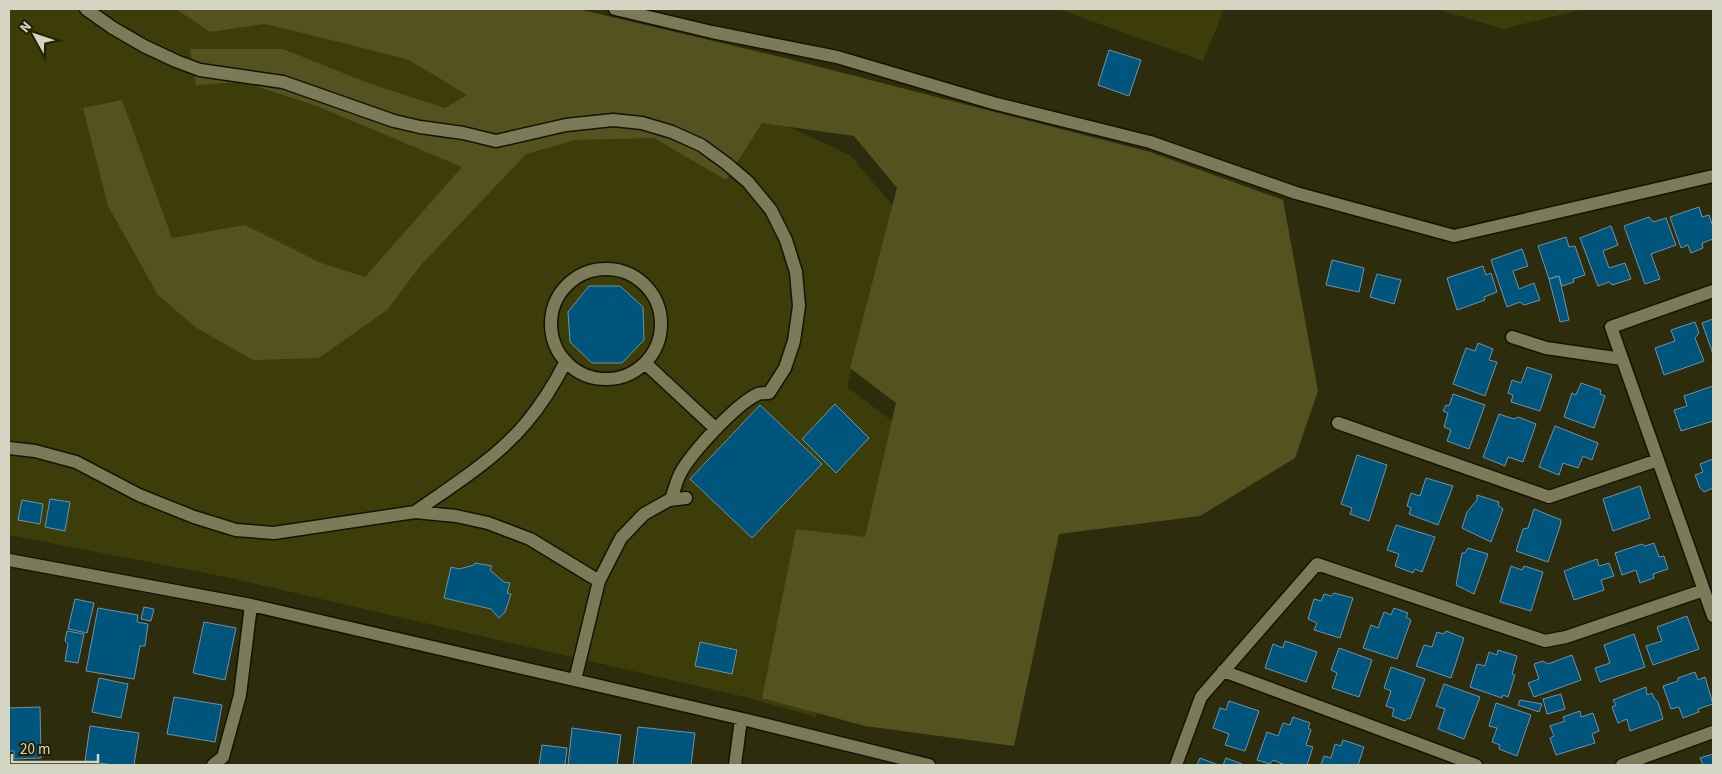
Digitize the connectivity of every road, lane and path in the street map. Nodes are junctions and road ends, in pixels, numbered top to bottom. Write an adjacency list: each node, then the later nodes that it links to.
1 (86, 9): 10 (street)
2 (615, 9): 3 (street)
3 (1713, 176)
4 (1713, 291): 6 (street)
5 (1512, 337): 6 (street)
6 (1622, 359): 12 (street)
7 (566, 361): 8 (street); 8 (street); 15 (street)
8 (646, 363): 10 (street)
9 (1338, 422): 12 (street)
10 (716, 429): 14 (street)
11 (9, 448): 15 (street)
12 (1658, 460): 18 (street)
13 (686, 498): 14 (street)
14 (671, 500): 17 (street)
15 (415, 512): 17 (street)
16 (9, 560): 19 (street)
17 (599, 581): 22 (street)
18 (1704, 590): 20 (street); 21 (street)
19 (250, 605): 22 (street); 25 (street)
20 (1713, 616)
21 (1223, 671): 28 (street); 29 (street)
22 (575, 680): 23 (street)
23 (741, 719): 26 (street); 27 (street)
24 (1713, 732): 30 (street)
25 (213, 765)
26 (735, 765)
27 (929, 765)
28 (1176, 765)
29 (1476, 765)
30 (1622, 765)

